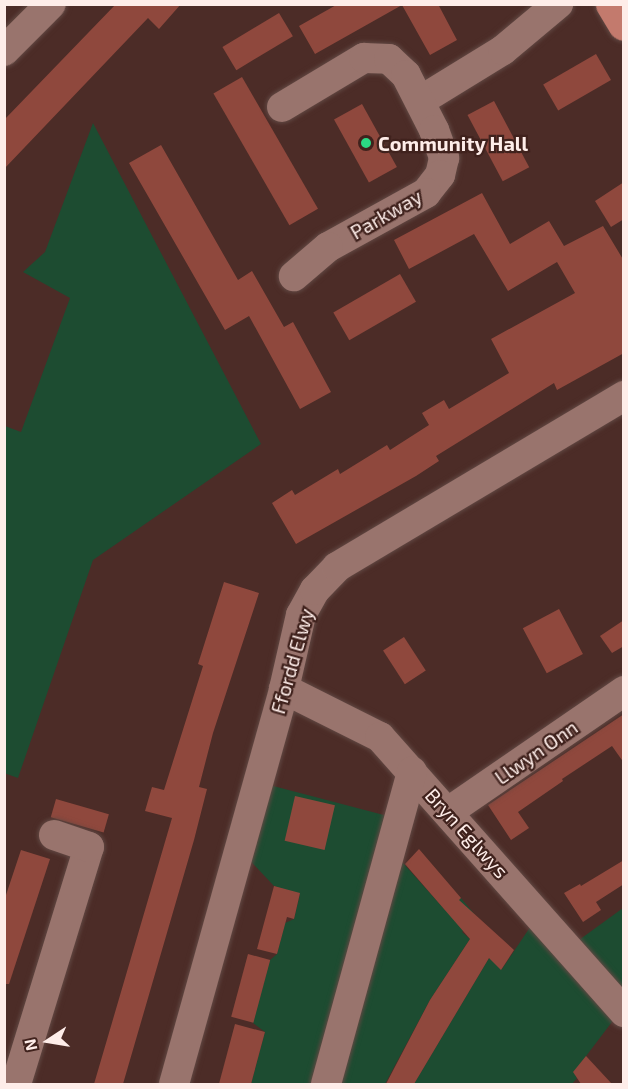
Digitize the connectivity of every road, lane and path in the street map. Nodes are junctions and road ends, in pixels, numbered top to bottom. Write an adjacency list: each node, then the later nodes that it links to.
1 (51, 4): 5 (street)
2 (558, 4): 6 (street)
3 (612, 4): 4 (main road)
4 (624, 24)
5 (4, 51)
6 (420, 101): 7 (street, Parkway); 8 (street, Parkway)
7 (282, 107)
8 (294, 276)
9 (624, 396): 10 (street, Ffordd Elwy)
10 (284, 690): 12 (street, Bryn Eglwys); 17 (street, Ffordd Elwy)
11 (624, 691): 13 (street, Llwyn Onn)
12 (412, 772): 13 (street, Bryn Eglwys); 18 (street)
13 (448, 812): 15 (street, Bryn Eglwys)
14 (54, 835): 16 (street)
15 (624, 1012)
16 (16, 1084)
17 (174, 1084)
18 (326, 1084)

